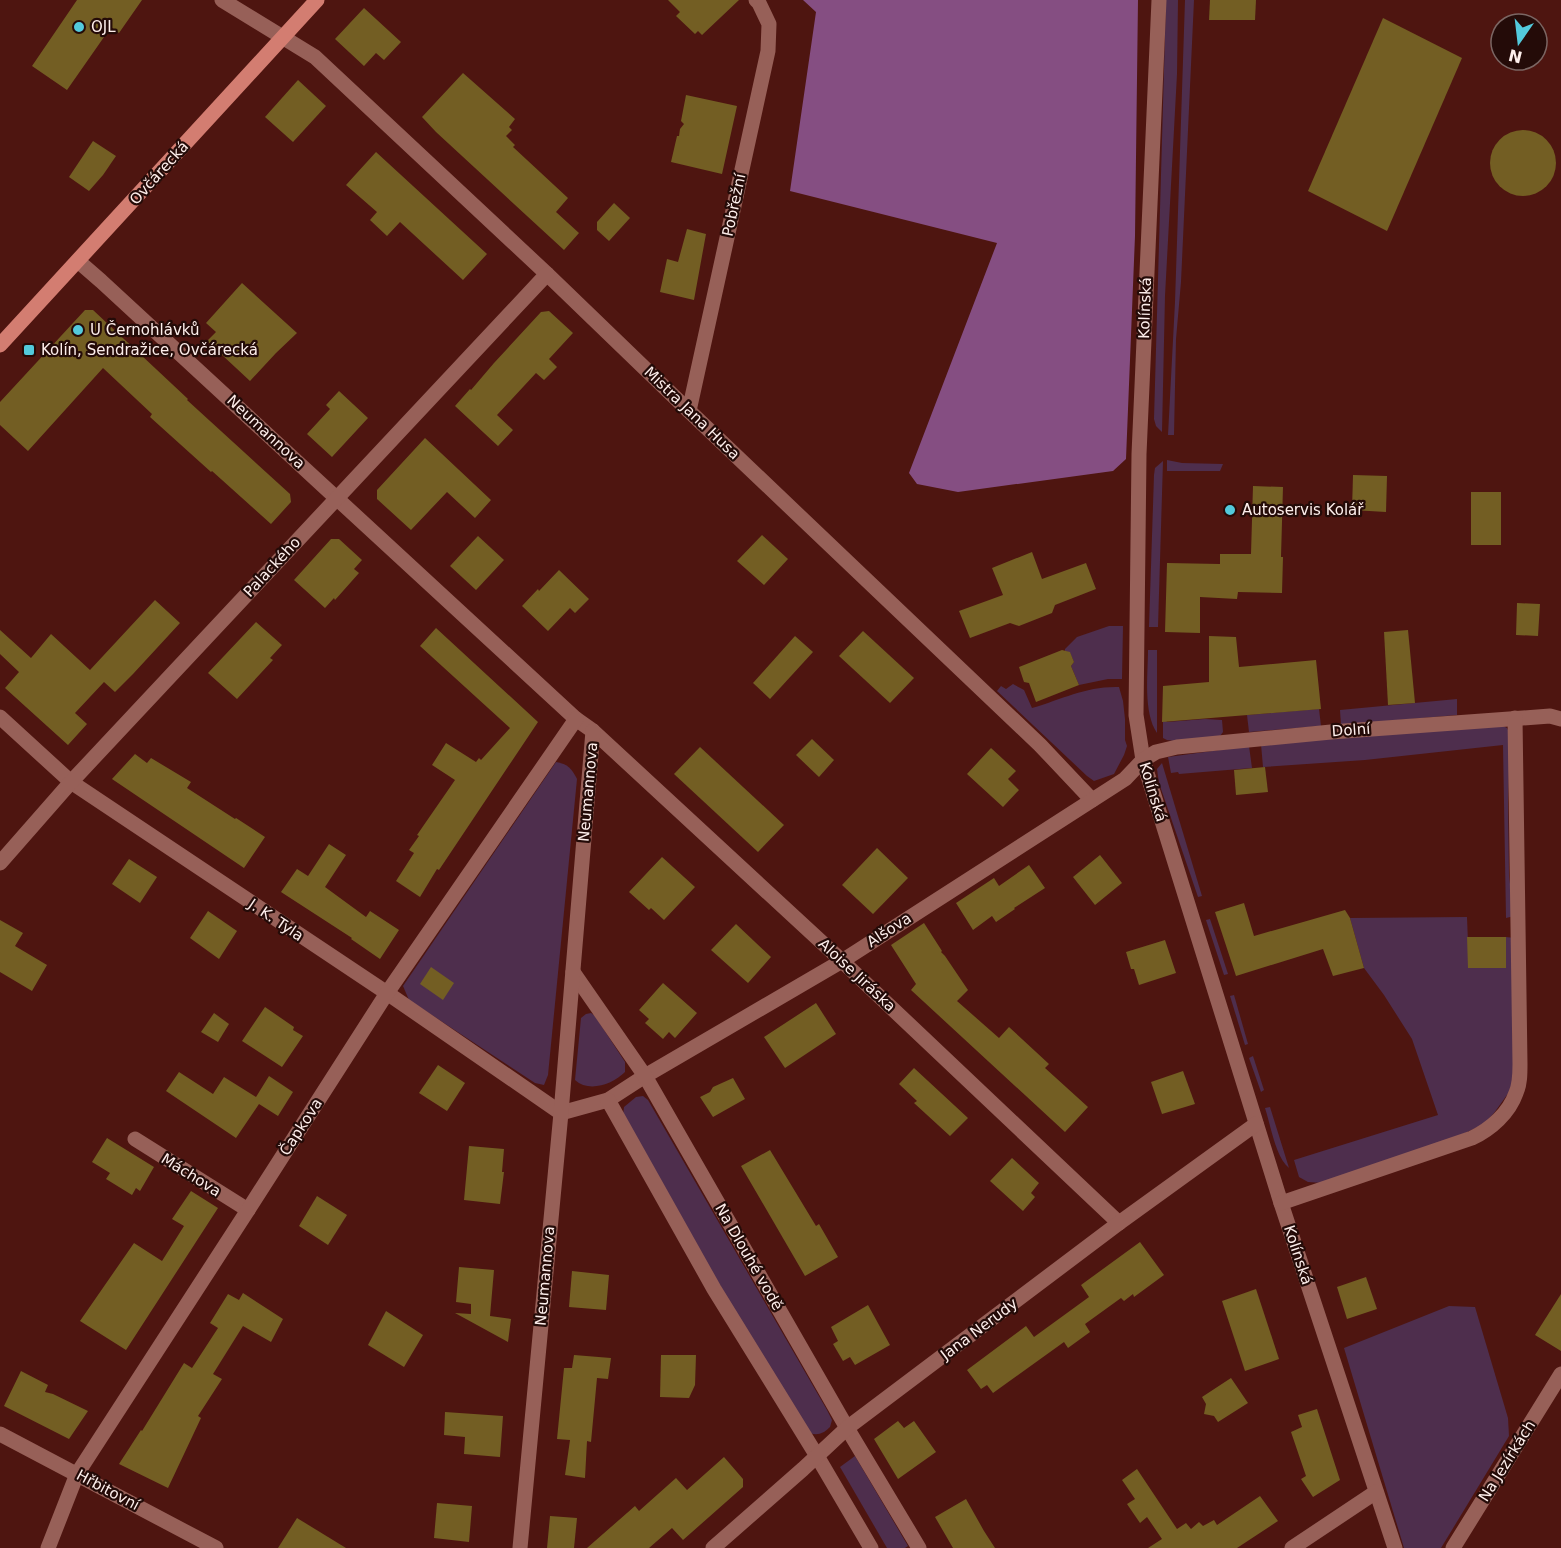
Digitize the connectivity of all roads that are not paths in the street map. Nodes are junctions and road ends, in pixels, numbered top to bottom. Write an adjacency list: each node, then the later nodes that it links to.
1 (222, 0): 5 (street, Mistra Jana Husa)
2 (317, 0): 5 (main road, Ovčárecká)
3 (756, 0): 9 (street, Pobřežní)
4 (1159, 0): 16 (street, Kolínská)
5 (283, 37): 6 (main road, Ovčárecká); 7 (street, Mistra Jana Husa)
6 (78, 261): 8 (main road, Ovčárecká); 10 (street, Neumannova)
7 (547, 274): 9 (street, Mistra Jana Husa); 10 (street, Palackého)
8 (0, 345)
9 (689, 411): 18 (street, Mistra Jana Husa)
10 (337, 497): 13 (street, Neumannova); 17 (street, Palackého)
11 (0, 717): 17 (street, J. K. Tyla)
12 (1515, 718): 14 (street, Dolní); 16 (street, Dolní); 28 (street)
13 (576, 719): 15 (street, Neumannova); 22 (street, Čapkova)
14 (1561, 719)
15 (593, 731): 20 (street, Aloise Jiráska); 21 (street, Neumannova)
16 (1143, 760): 18 (street, Alšova); 26 (street, Kolínská)
17 (71, 782): 19 (street, Palackého); 22 (street, J. K. Tyla)
18 (1092, 800): 20 (street, Alšova)
19 (0, 863)
20 (842, 960): 23 (street, Alšova); 30 (street, Aloise Jiráska)
21 (573, 972): 23 (street, Na Dlouhé vodě); 25 (street, Neumannova)
22 (387, 993): 25 (street, J. K. Tyla); 29 (street, Čapkova)
23 (645, 1076): 24 (street, Alšova); 32 (street, Na Dlouhé vodě)
24 (608, 1100): 25 (street, Alšova); 34 (street)
25 (561, 1113): 39 (street, Neumannova)
26 (1256, 1124): 28 (street, Kolínská); 30 (street, Jana Nerudy)
27 (135, 1139): 29 (street, Máchova)
28 (1281, 1203): 36 (street, Kolínská)
29 (248, 1210): 35 (street, Čapkova)
30 (1119, 1223): 32 (street, Jana Nerudy)
31 (1561, 1374): 45 (street, Na Jezírkách)
32 (847, 1428): 34 (street, Jana Nerudy); 42 (street, Na Dlouhé vodě)
33 (0, 1434): 35 (street, Hřbitovní)
34 (817, 1456): 40 (street, Jana Nerudy); 41 (street)
35 (77, 1474): 37 (street, Čapkova); 38 (street, Hřbitovní)
36 (1376, 1492): 43 (street); 44 (street, Kolínská)
37 (48, 1548)
38 (216, 1548)
39 (520, 1548)
40 (713, 1548)
41 (871, 1548)
42 (919, 1548)
43 (1292, 1548)
44 (1395, 1548)
45 (1453, 1548)

